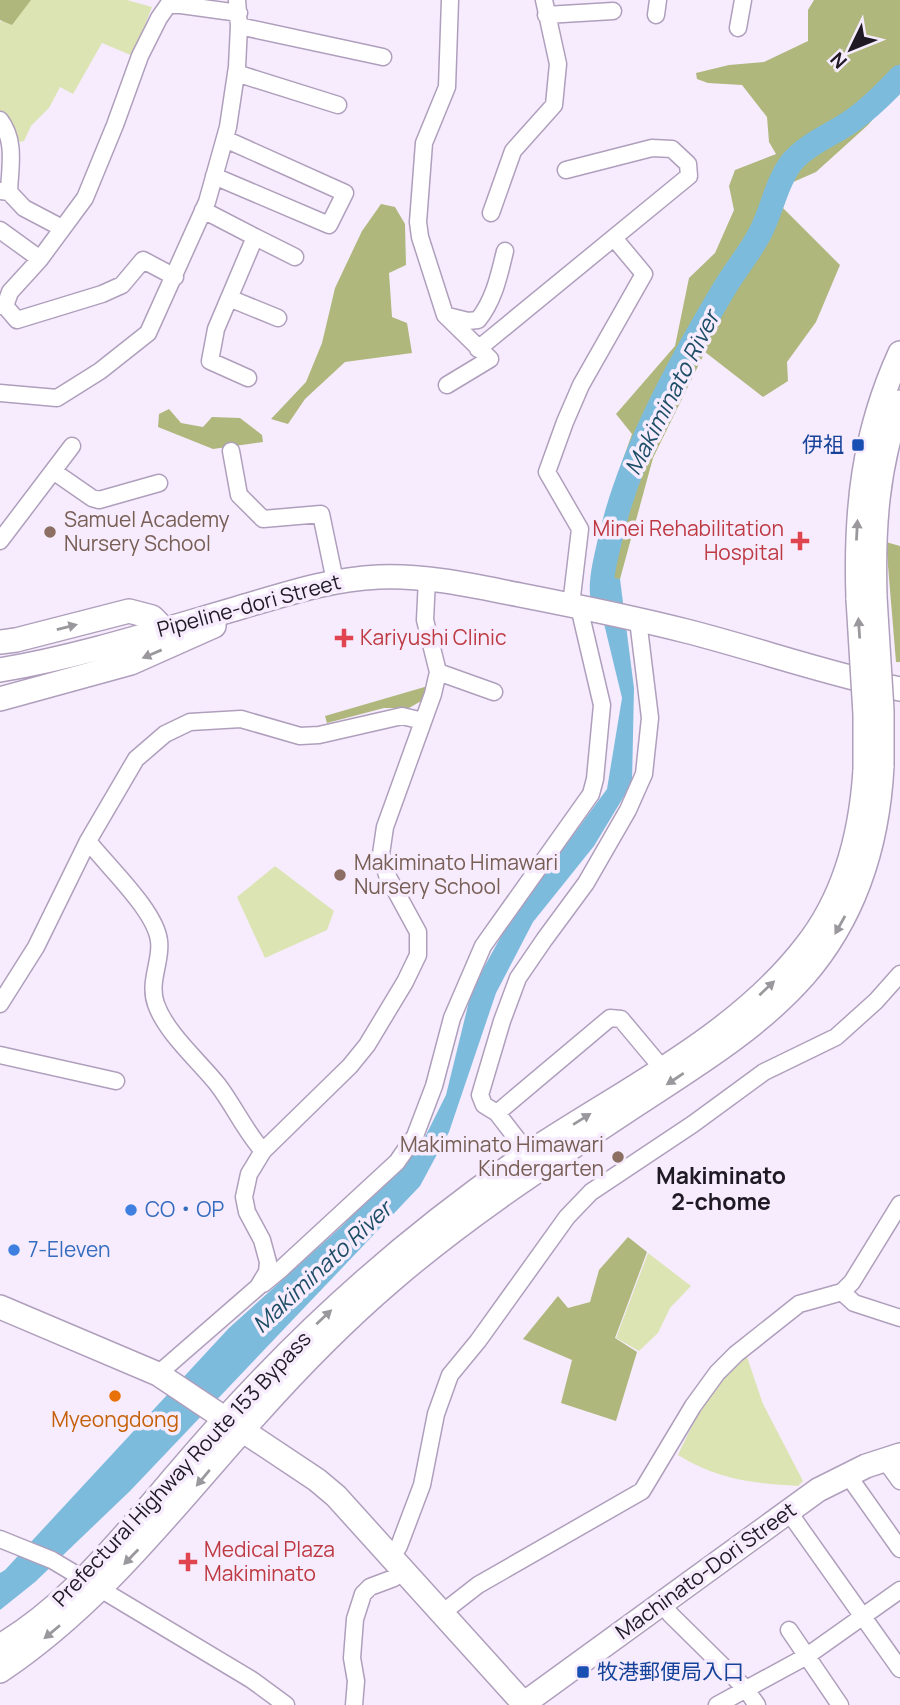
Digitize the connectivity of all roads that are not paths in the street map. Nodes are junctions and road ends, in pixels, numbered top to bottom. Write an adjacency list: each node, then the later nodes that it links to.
1 (450, 0): 28 (street)
2 (743, 0): 7 (street)
3 (168, 3): 6 (street); 18 (street)
4 (545, 7): 5 (street); 17 (street)
5 (613, 11)
6 (238, 13): 8 (street); 9 (street)
7 (738, 28)
8 (383, 57)
9 (236, 73): 10 (street); 12 (street)
10 (338, 105)
11 (0, 120): 15 (street)
12 (225, 139): 14 (street); 14 (street)
13 (566, 170): 21 (street)
14 (214, 176): 16 (street)
15 (4, 191): 18 (street)
16 (203, 210): 20 (street); 25 (street)
17 (491, 213)
18 (62, 228): 24 (street)
19 (0, 230): 24 (street)
20 (255, 237): 23 (street); 27 (street)
21 (614, 238): 30 (street); 44 (street)
22 (505, 251): 28 (street)
23 (295, 257)
24 (40, 259): 26 (street)
25 (175, 277): 26 (street); 34 (street)
26 (4, 296)
27 (229, 298): 29 (street); 32 (street)
28 (445, 315): 30 (street)
29 (278, 318)
30 (478, 349): 33 (street)
31 (900, 353): 43 (main road, Prefectural Highway Route 153 Bypass, one-way to 31)
32 (248, 378)
33 (447, 385)
34 (0, 393)
35 (900, 401): 43 (main road, Prefectural Highway Route 153 Bypass)
36 (72, 446): 38 (street)
37 (231, 451): 42 (street)
38 (53, 471): 39 (street); 40 (street)
39 (159, 482)
40 (0, 541)
41 (427, 579): 42 (main road, Pipeline-dori Street); 44 (main road, Pipeline-dori Street); 50 (street)
42 (335, 581): 45 (main road, Pipeline-dori Street)
43 (866, 598): 55 (main road, Prefectural Highway Route 153 Bypass, bridge)
44 (578, 607): 46 (main road, Pipeline-dori Street); 66 (street)
45 (232, 610): 47 (main road, Pipeline-dori Street); 53 (main road, one-way to 53)
46 (632, 619): 51 (main road); 62 (street)
47 (163, 628): 48 (main road, one-way to 47); 49 (main road, Pipeline-dori Street)
48 (0, 642)
49 (0, 670)
50 (438, 672): 52 (street); 54 (street)
51 (900, 688)
52 (494, 692)
53 (0, 699)
54 (424, 721): 56 (street); 63 (street)
55 (873, 768): 60 (main road, Prefectural Highway Route 153 Bypass, one-way to 55); 64 (main road, Prefectural Highway Route 153 Bypass, one-way to 64)
56 (88, 841): 58 (street); 63 (street)
57 (900, 974): 78 (street)
58 (0, 1004)
59 (0, 1055): 61 (street)
60 (662, 1068): 62 (street); 64 (main road, Prefectural Highway Route 153 Bypass, one-way to 60)
61 (116, 1081)
62 (497, 1113): 64 (street)
63 (263, 1151): 66 (street)
64 (534, 1161): 71 (main road, Prefectural Highway Route 153 Bypass)
65 (900, 1204): 67 (street)
66 (258, 1287): 70 (street)
67 (842, 1292): 69 (street); 82 (street)
68 (0, 1307): 70 (main road)
69 (900, 1318)
70 (164, 1378): 71 (main road)
71 (234, 1424): 78 (main road); 79 (main road, Prefectural Highway Route 153 Bypass)
72 (892, 1457): 73 (main road, Machinato-Dori Street); 74 (street)
73 (847, 1474): 75 (main road, Machinato-Dori Street); 77 (street)
74 (900, 1482)
75 (788, 1511): 81 (main road, Machinato-Dori Street); 83 (street)
76 (0, 1539): 79 (street)
77 (900, 1549)
78 (397, 1564): 82 (main road); 91 (street)
79 (92, 1584): 85 (main road, Prefectural Highway Route 153 Bypass); 88 (main road, Prefectural Highway Route 153 Bypass, one-way to 88); 90 (street)
80 (900, 1590): 83 (street)
81 (663, 1603): 89 (street); 92 (main road, Machinato-Dori Street)
82 (442, 1613): 92 (main road)
83 (864, 1617): 86 (street); 87 (street)
84 (789, 1630): 86 (street)
85 (0, 1646)
86 (807, 1656): 89 (street); 95 (street)
87 (900, 1669)
88 (0, 1671)
89 (745, 1688): 93 (street); 94 (street)
90 (286, 1705)
91 (354, 1705)
92 (524, 1705)
93 (717, 1705)
94 (757, 1705)
95 (840, 1705)

